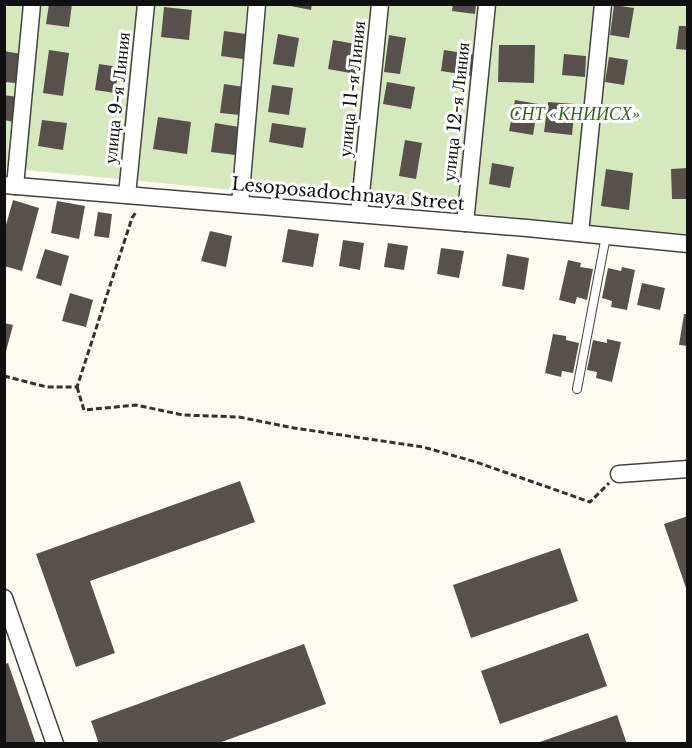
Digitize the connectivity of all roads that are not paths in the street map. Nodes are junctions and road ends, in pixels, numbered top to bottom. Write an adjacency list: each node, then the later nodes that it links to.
1 (32, 4): 7 (street)
2 (146, 4): 8 (street, улица 9-я Линия)
3 (257, 4): 9 (street)
4 (380, 4): 10 (street, улица 11-я Линия)
5 (487, 4): 11 (street, улица 12-я Линия)
6 (603, 4): 12 (street)
7 (10, 185): 8 (street, Lesoposadochnaya Street)
8 (127, 195): 9 (street, Lesoposadochnaya Street)
9 (240, 204): 10 (street, Lesoposadochnaya Street)
10 (359, 214): 11 (street, Lesoposadochnaya Street)
11 (465, 223): 12 (street, Lesoposadochnaya Street)
12 (580, 233): 13 (street, Lesoposadochnaya Street)
13 (606, 236): 14 (street, Lesoposadochnaya Street); 15 (lane)
14 (687, 244)
15 (576, 389)
16 (687, 470): 17 (street)
17 (619, 474)
18 (4, 597): 19 (street)
19 (55, 744)

